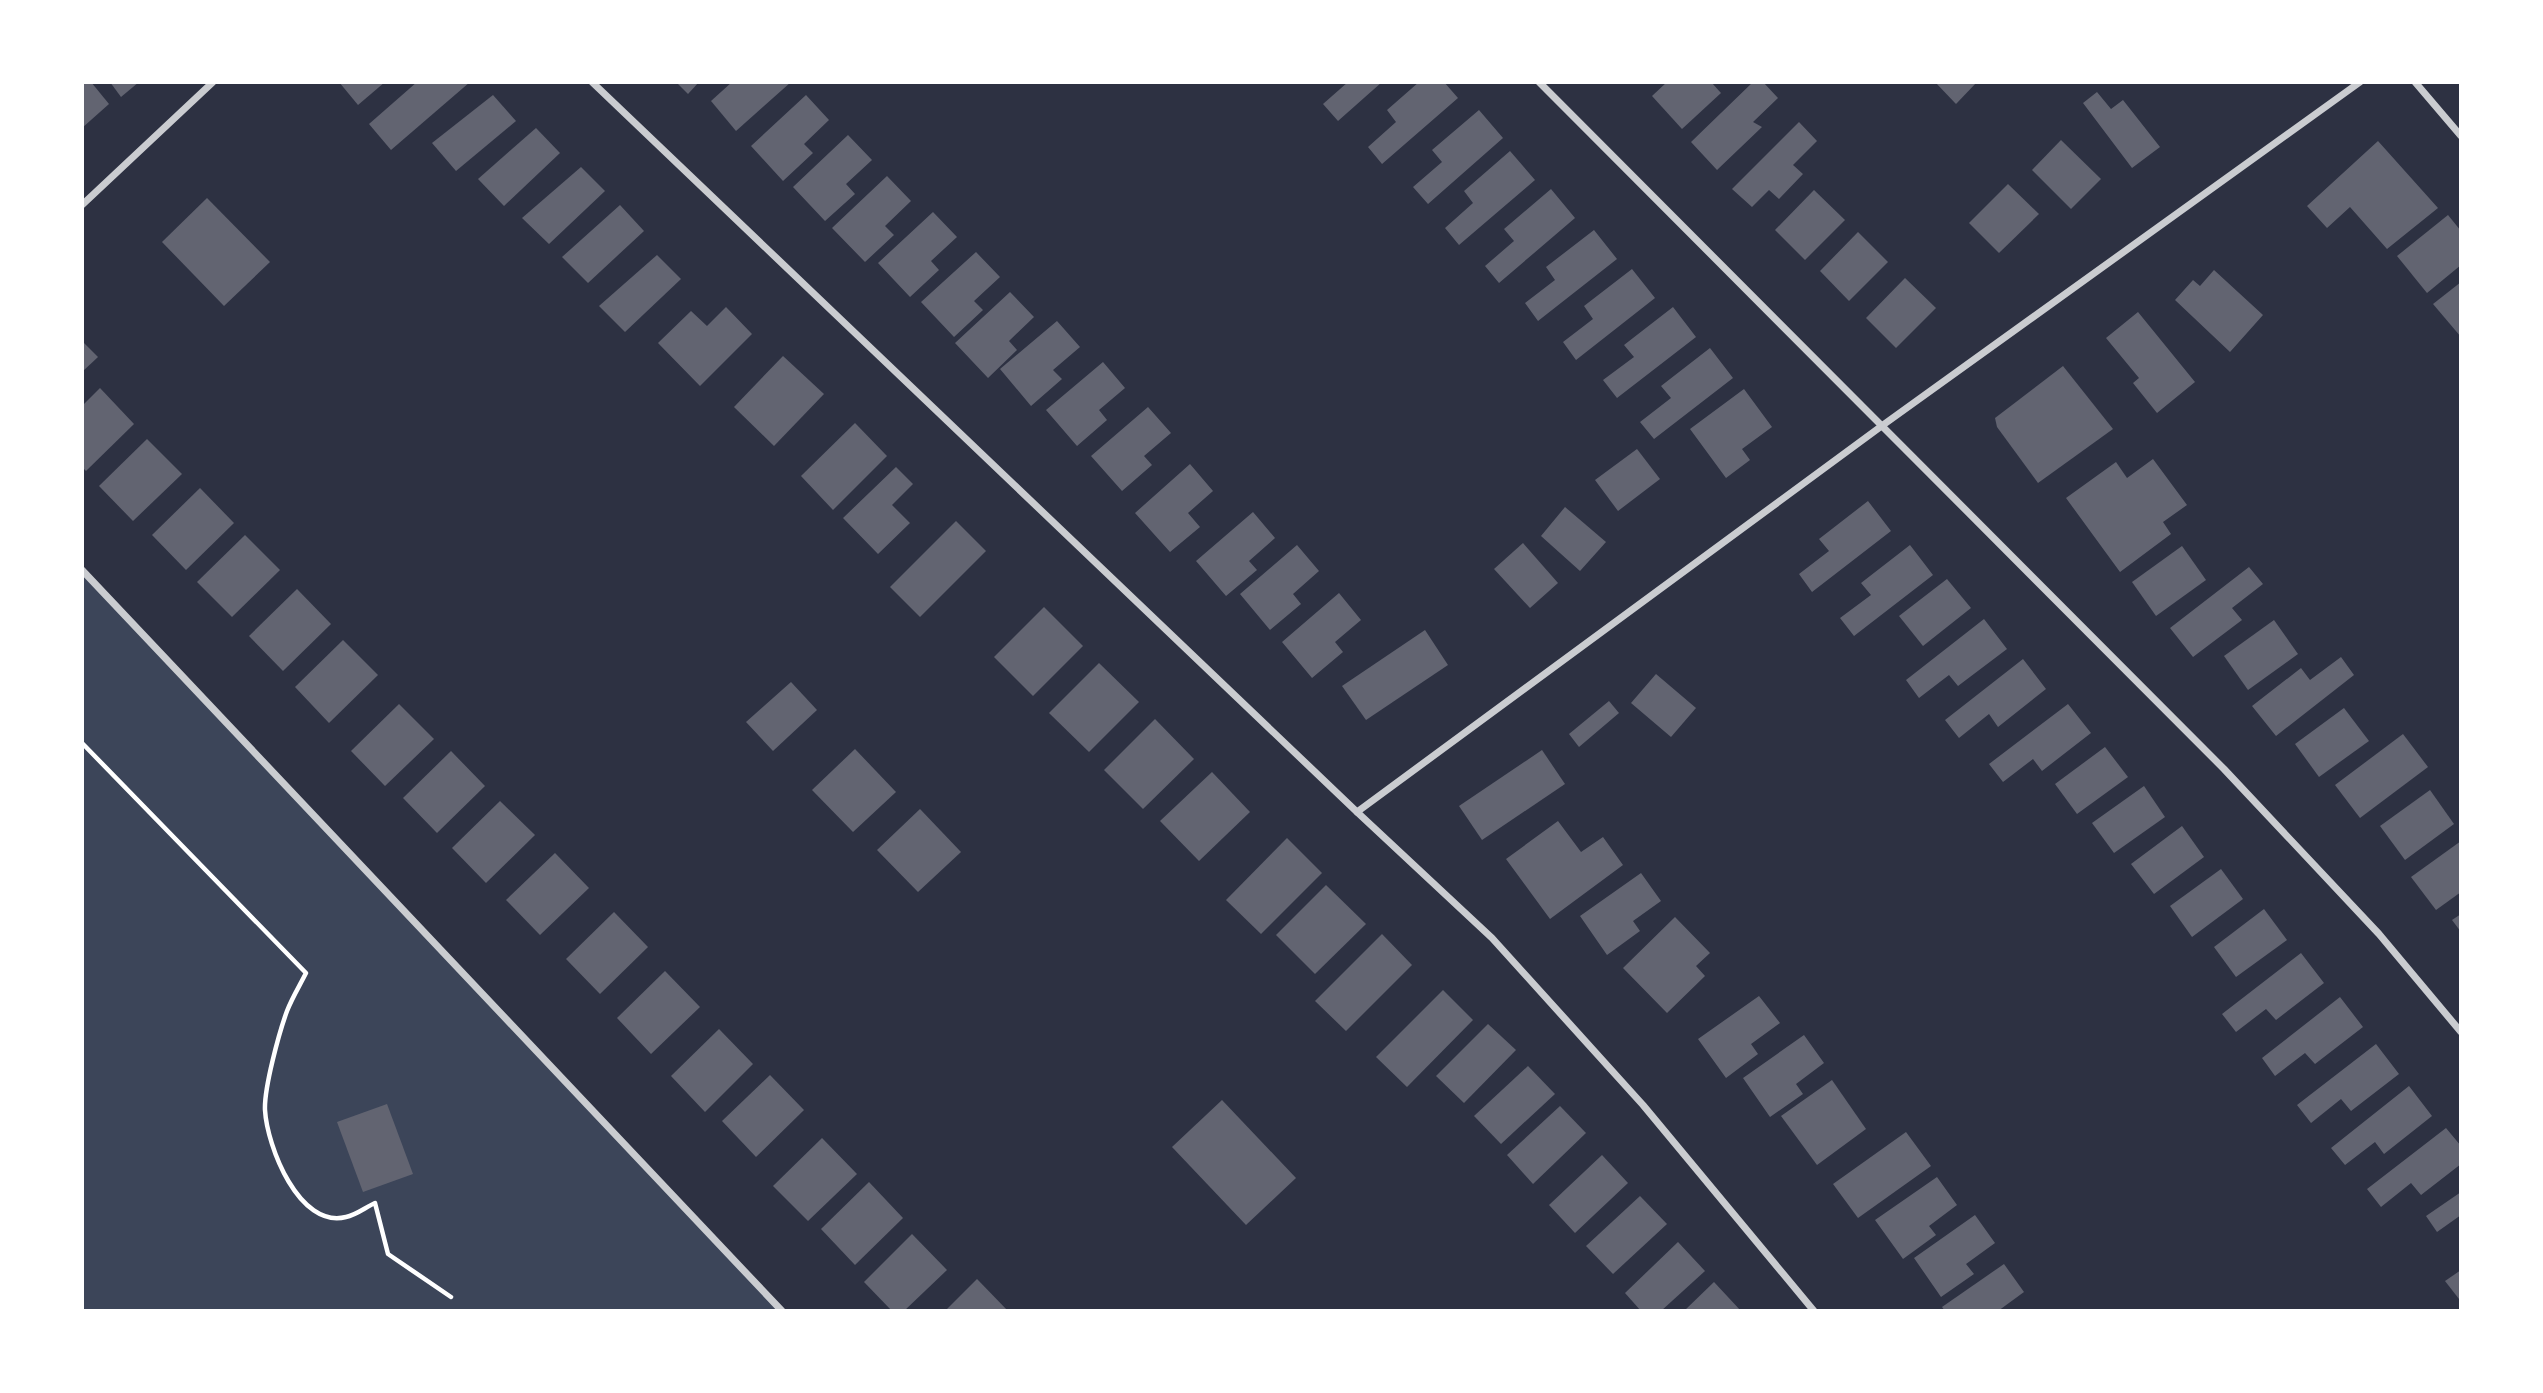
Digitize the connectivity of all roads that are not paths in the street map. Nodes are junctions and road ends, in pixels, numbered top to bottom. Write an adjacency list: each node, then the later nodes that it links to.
1 (213, 82): 7 (street)
2 (592, 82): 10 (street)
3 (1539, 82): 8 (street)
4 (2360, 82): 8 (street)
5 (2415, 82): 6 (street)
6 (2461, 136)
7 (82, 205)
8 (1883, 425): 10 (street); 11 (street)
9 (82, 570): 12 (street)
10 (1357, 812): 13 (street)
11 (2461, 1032)
12 (782, 1311)
13 (1814, 1311)

